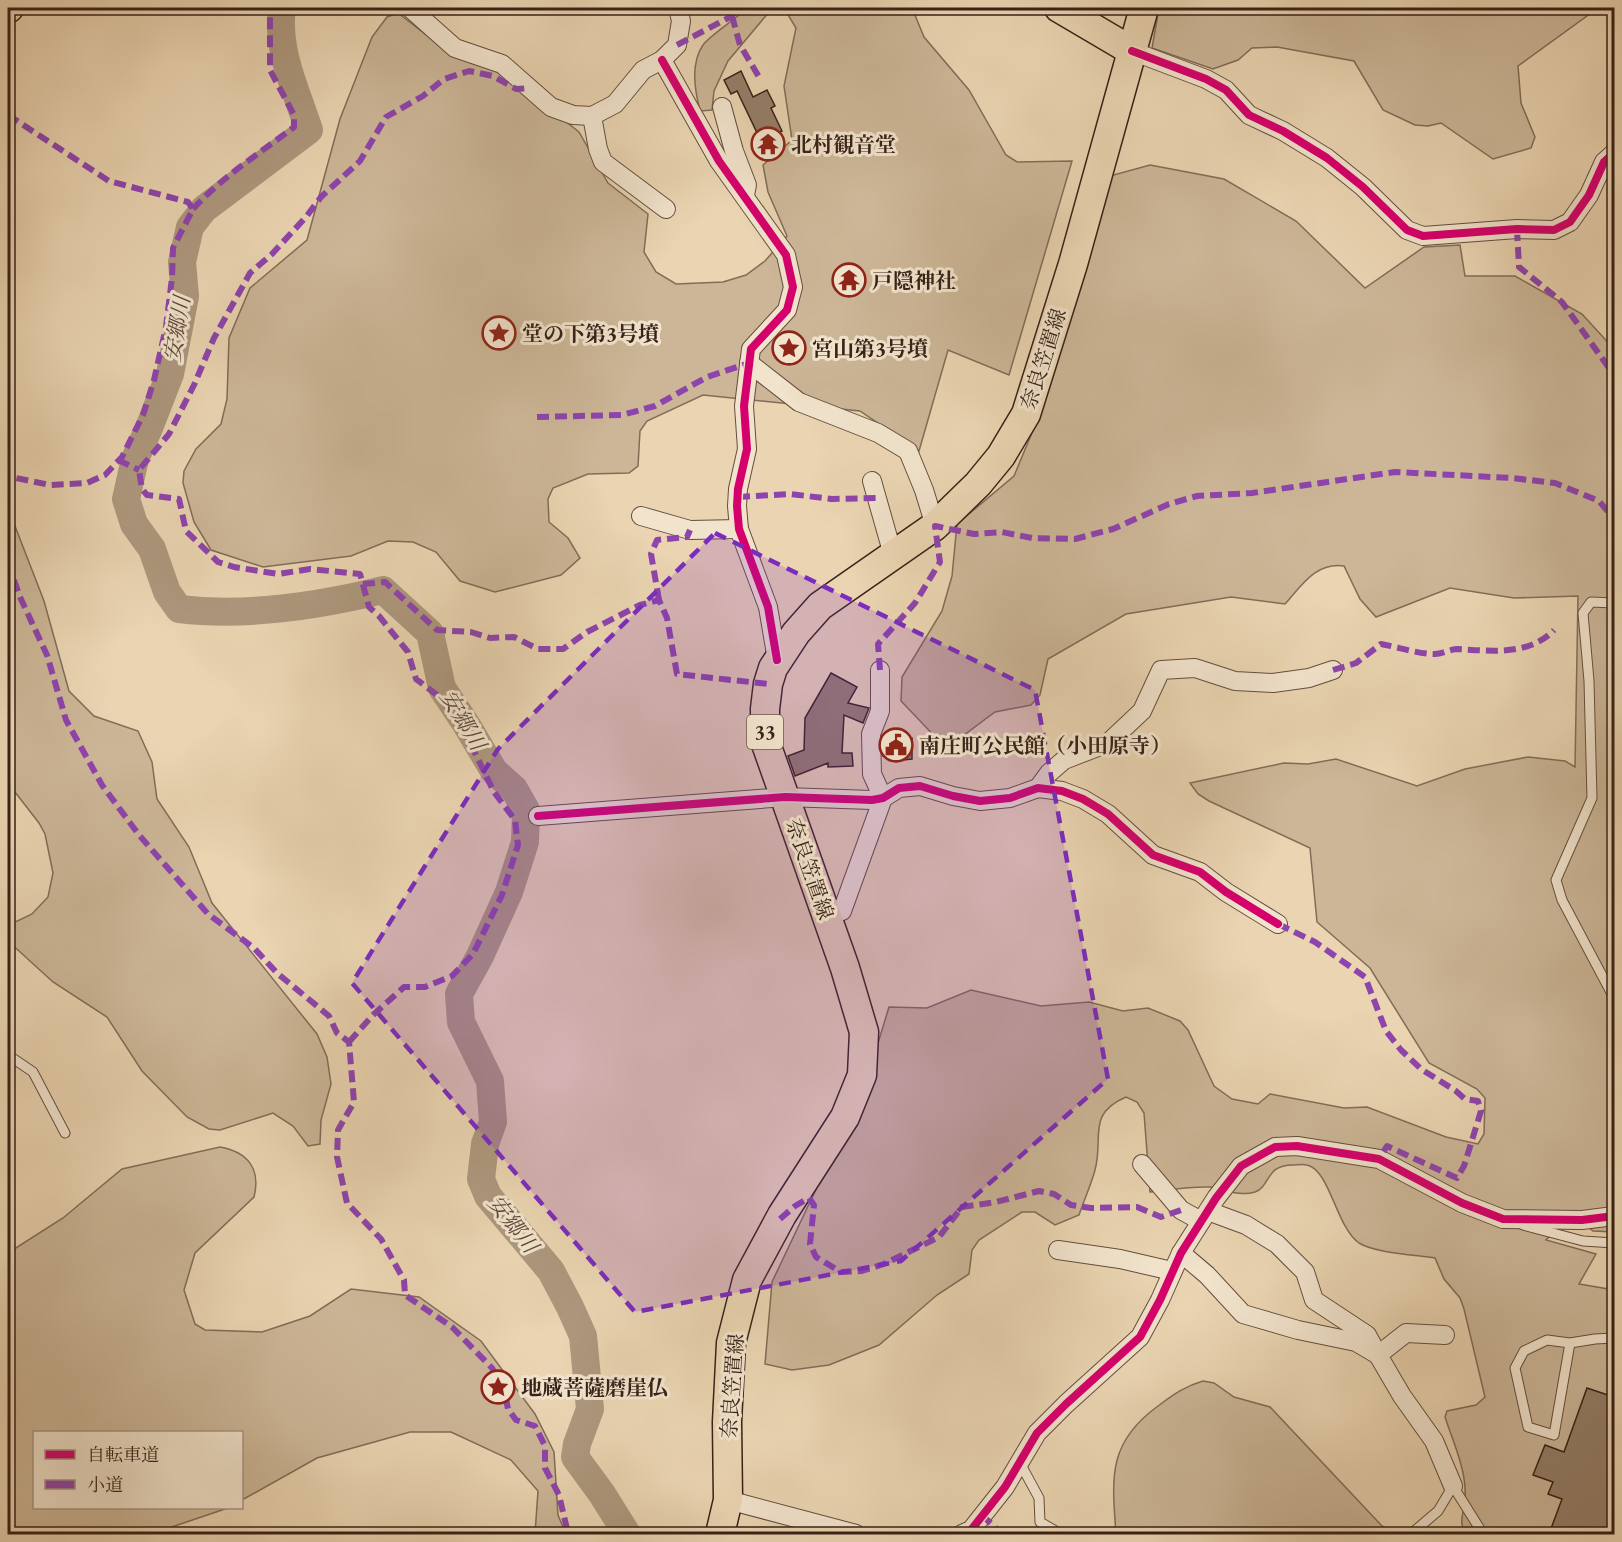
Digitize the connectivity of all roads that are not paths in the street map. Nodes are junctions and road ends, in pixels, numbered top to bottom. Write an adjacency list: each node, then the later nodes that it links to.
1 (410, 8): 8 (street)
2 (678, 8): 6 (street)
3 (1059, 8): 5 (main road)
4 (1144, 8): 5 (main road, 奈良笠置線 / 33)
5 (1132, 51): 9 (street); 15 (main road, 奈良笠置線 / 33)
6 (662, 60): 8 (street); 10 (street)
7 (722, 107): 10 (street)
8 (592, 116): 11 (street)
9 (1614, 153)
10 (745, 196): 12 (street)
11 (666, 209)
12 (748, 363): 15 (street); 16 (street)
13 (872, 481): 17 (street)
14 (641, 516): 16 (street)
15 (935, 526): 17 (main road, 奈良笠置線 / 33)
16 (739, 529): 19 (street)
17 (893, 555): 19 (main road, 奈良笠置線 / 33)
18 (1614, 603): 28 (lane)
19 (777, 660): 23 (main road, 奈良笠置線 / 33)
20 (880, 670): 24 (street)
21 (1333, 670): 22 (street)
22 (1038, 788): 24 (street); 27 (street)
23 (785, 798): 24 (street); 25 (street); 26 (main road, 奈良笠置線 / 33)
24 (883, 798): 26 (street)
25 (538, 816)
26 (826, 915): 45 (main road, 奈良笠置線 / 33)
27 (1278, 924)
28 (1614, 998)
29 (8, 1055): 30 (lane)
30 (65, 1133)
31 (1142, 1164): 32 (street)
32 (1204, 1216): 34 (street); 37 (street); 42 (street)
33 (1614, 1216): 34 (street)
34 (1503, 1219): 35 (lane)
35 (1614, 1243)
36 (1058, 1250): 38 (street)
37 (1180, 1253): 38 (street); 42 (street)
38 (1172, 1271): 43 (street)
39 (1444, 1335): 42 (street)
40 (1614, 1338): 41 (lane)
41 (1570, 1344): 41 (lane)
42 (1378, 1355): 44 (street)
43 (1020, 1462): 46 (lane); 49 (street)
44 (1453, 1485): 50 (lane); 51 (lane)
45 (728, 1500): 47 (main road, 奈良笠置線 / 33); 48 (street)
46 (1054, 1530)
47 (720, 1534)
48 (856, 1534)
49 (962, 1534)
50 (1411, 1534)
51 (1483, 1534)

